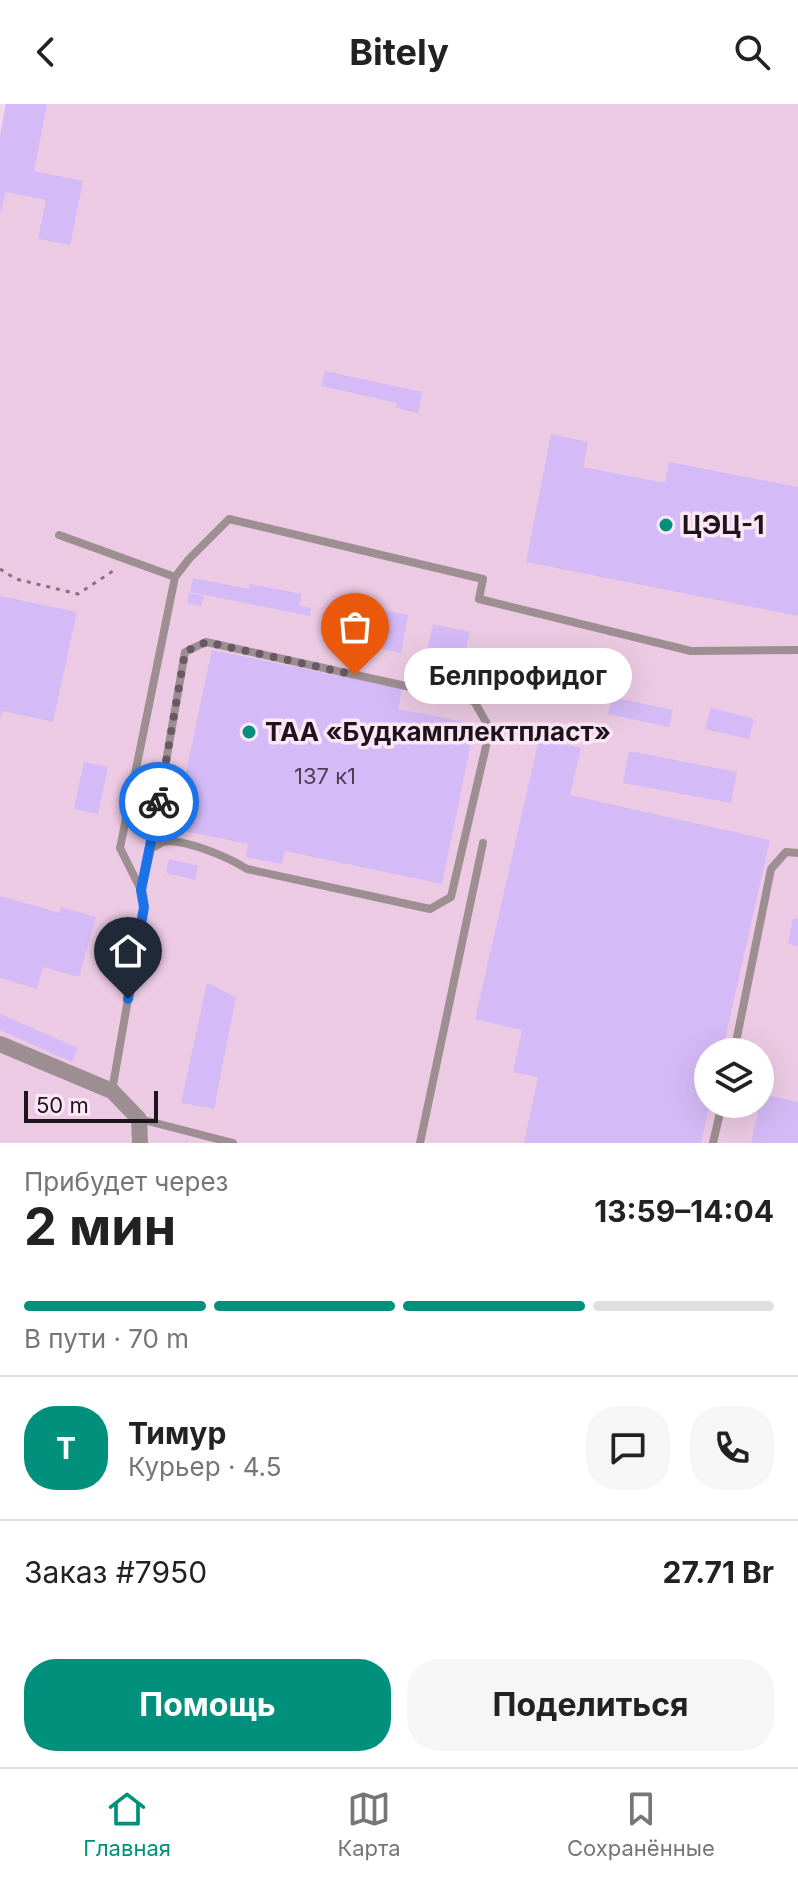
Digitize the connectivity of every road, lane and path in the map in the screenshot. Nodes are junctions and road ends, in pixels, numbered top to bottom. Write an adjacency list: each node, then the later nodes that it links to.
1 (59, 535): 2 (lane)
2 (128, 561): 3 (path); 4 (lane)
3 (0, 569)
4 (175, 577): 5 (lane); 9 (lane)
5 (798, 650)
6 (483, 843): 17 (lane)
7 (151, 848): 7 (lane); 9 (lane)
8 (798, 853): 10 (lane)
9 (141, 890): 12 (lane)
10 (737, 1038)
11 (0, 1044): 12 (street)
12 (112, 1091): 14 (street)
13 (719, 1118): 18 (lane)
14 (139, 1119): 15 (street); 16 (lane)
15 (140, 1143)
16 (233, 1143)
17 (420, 1143)
18 (713, 1143)

